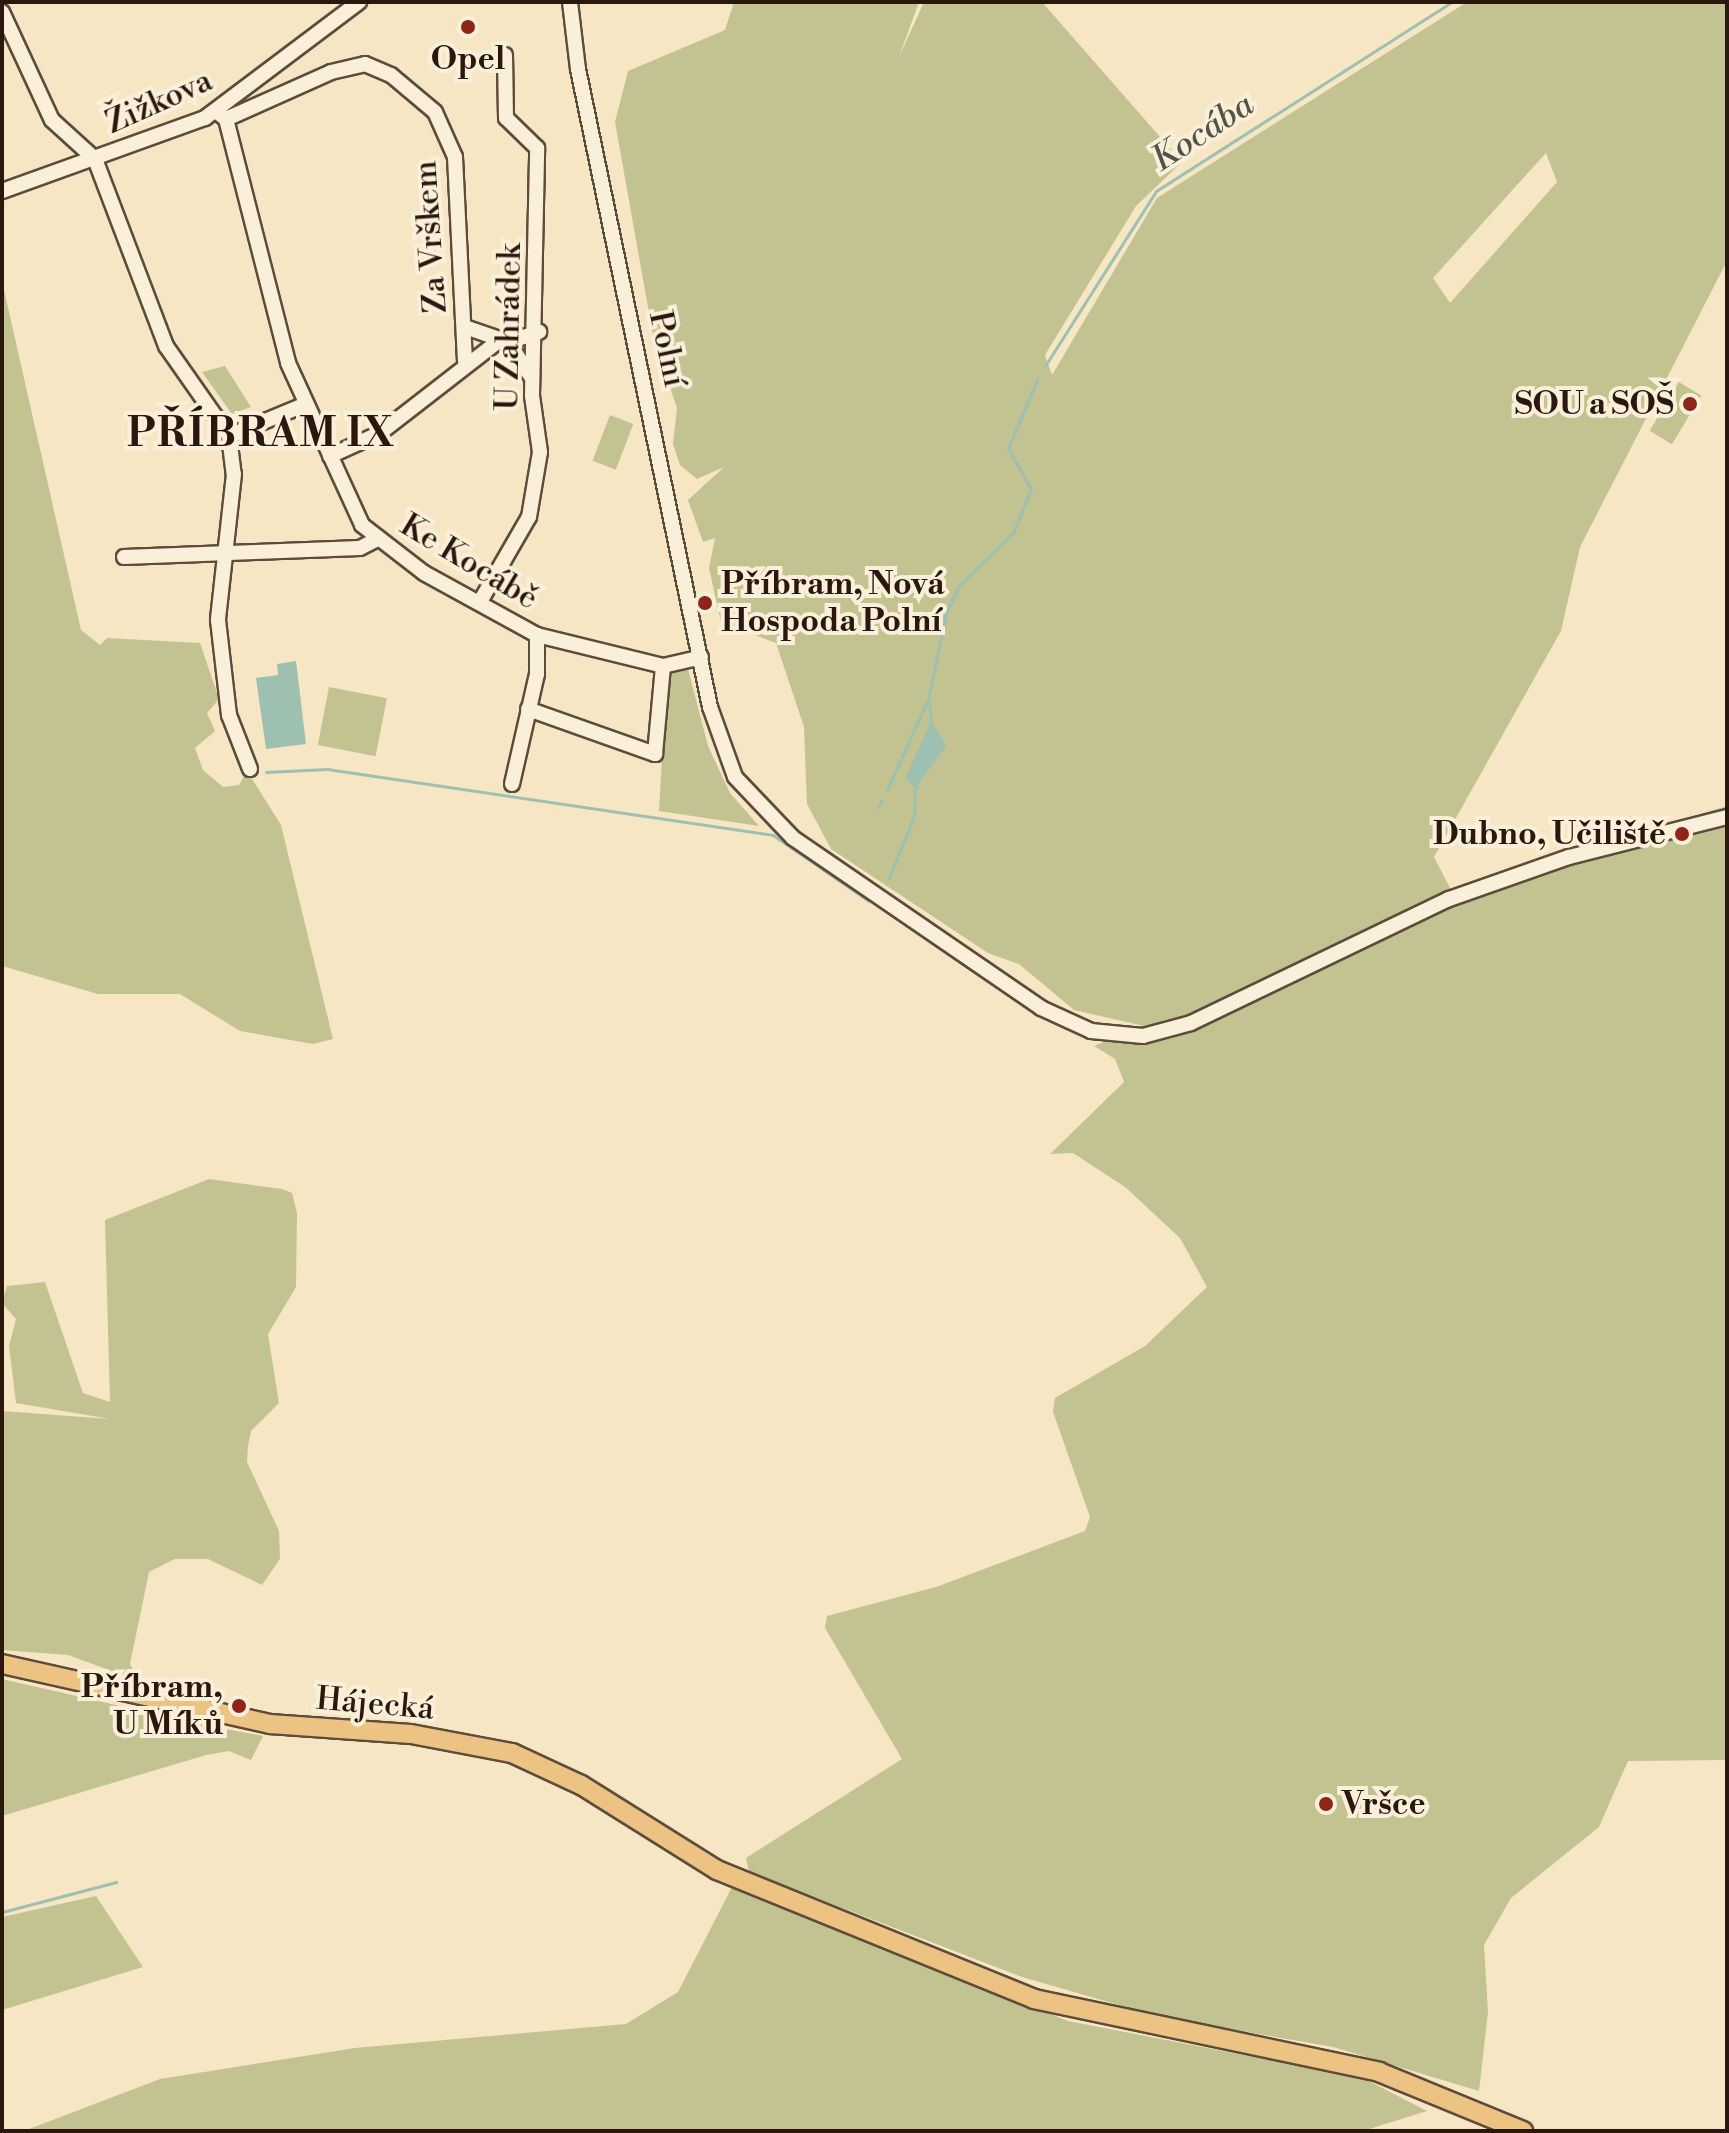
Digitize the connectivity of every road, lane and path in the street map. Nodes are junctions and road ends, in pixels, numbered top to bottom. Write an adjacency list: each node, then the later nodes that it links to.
1 (359, 2): 5 (street, Žižkova)
2 (570, 2): 21 (street, Polní)
3 (2, 12): 6 (street)
4 (505, 55): 9 (street, U Zahrádek)
5 (222, 116): 6 (street, Žižkova); 8 (street, Za Vrškem); 13 (street, Ke Kocábě)
6 (95, 159): 7 (street, Žižkova); 14 (street)
7 (2, 191)
8 (465, 327): 10 (street); 11 (street, Za Vrškem)
9 (539, 332): 10 (street); 12 (street, U Zahrádek)
10 (504, 341): 11 (street); 12 (street)
11 (465, 361): 15 (street)
12 (533, 380): 19 (street, U Zahrádek)
13 (304, 405): 14 (street); 15 (street, Ke Kocábě)
14 (229, 436): 17 (street)
15 (330, 456): 16 (street, Ke Kocábě)
16 (376, 540): 17 (street); 19 (street, Ke Kocábě)
17 (221, 555): 18 (street); 24 (street)
18 (124, 557)
19 (481, 600): 20 (street, Ke Kocábě)
20 (537, 635): 22 (street, Ke Kocábě); 23 (street)
21 (701, 657): 22 (street, Ke Kocábě); 26 (street, Polní)
22 (663, 666): 23 (street)
23 (528, 709): 25 (street)
24 (250, 769)
25 (512, 784)
26 (1727, 817)
27 (2, 1664): 28 (main road, Hájecká)
28 (1523, 2131)

